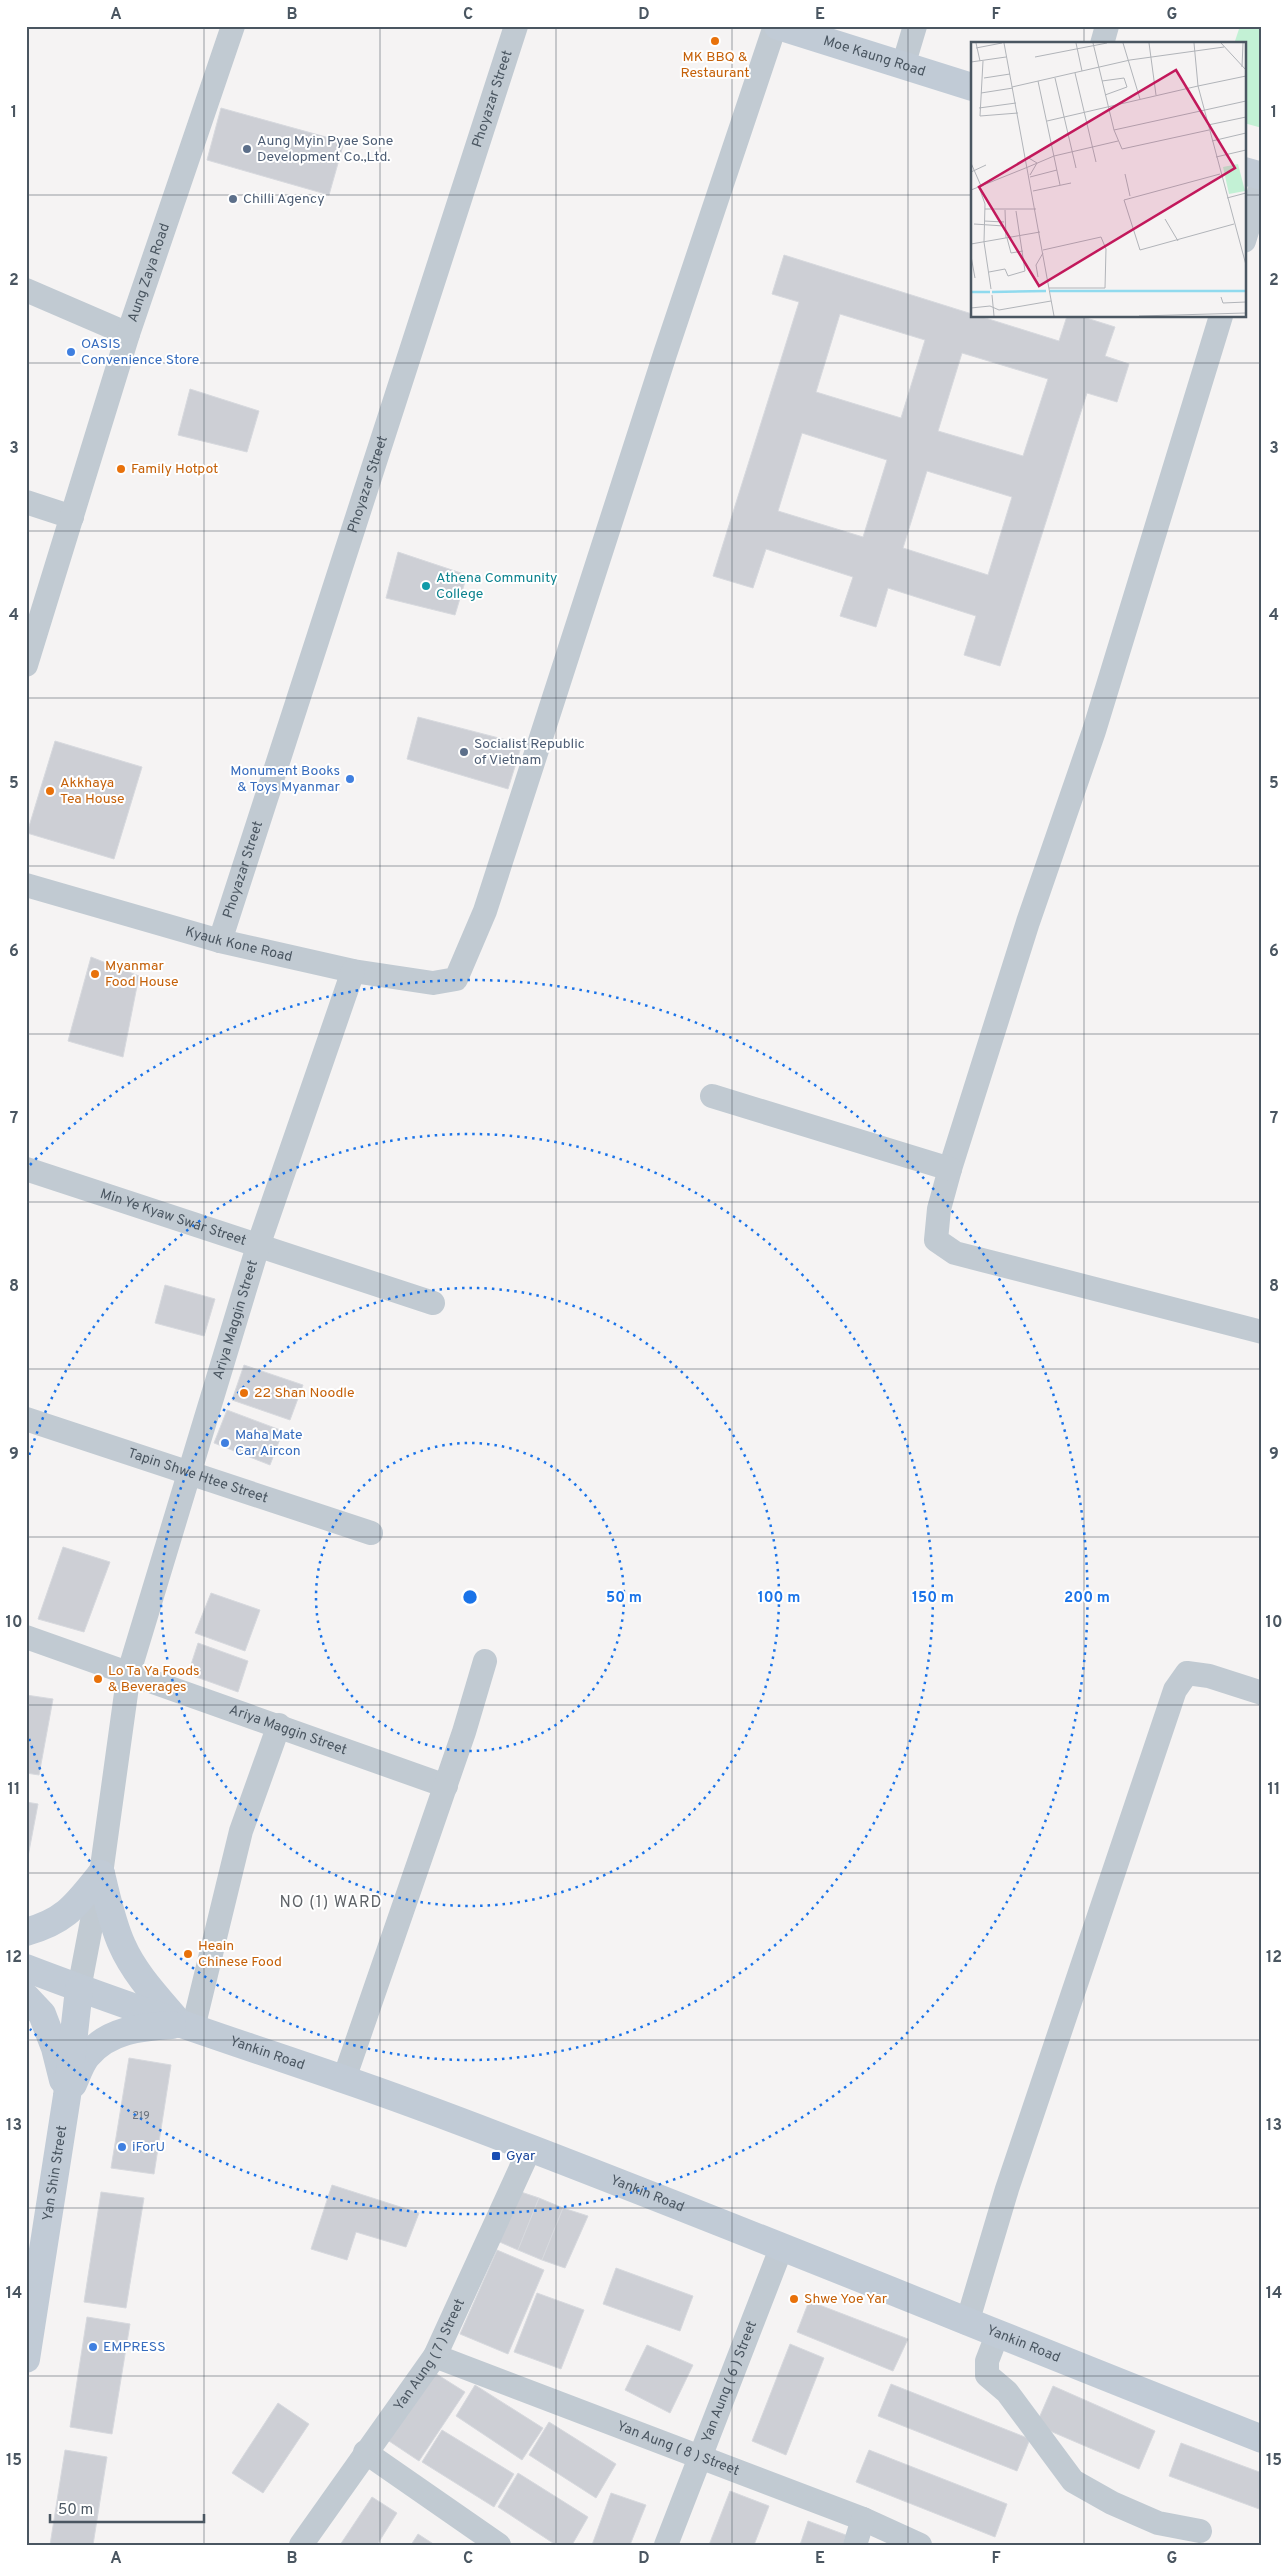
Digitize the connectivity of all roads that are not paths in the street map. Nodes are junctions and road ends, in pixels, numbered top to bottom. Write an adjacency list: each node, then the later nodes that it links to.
1 (233, 26): 15 (street, Aung Zaya Road)
2 (516, 26): 20 (street, Phoyazar Street)
3 (777, 26): 7 (main road, Moe Kaung Road); 21 (street, Kyauk Kone Road)
4 (916, 26): 7 (street)
5 (1107, 26): 6 (street)
6 (1103, 42)
7 (903, 66): 8 (main road, Moe Kaung Road)
8 (971, 87)
9 (1246, 172): 10 (main road)
10 (1262, 176)
11 (1262, 184): 12 (street)
12 (1246, 234)
13 (26, 290): 15 (street)
14 (1220, 318): 24 (street)
15 (128, 334): 17 (street, Aung Zaya Road)
16 (26, 502): 17 (street)
17 (72, 517): 18 (street, Aung Zaya Road)
18 (26, 665)
19 (26, 885): 20 (street, Kyauk Kone Road)
20 (220, 942): 21 (street, Kyauk Kone Road)
21 (353, 970): 25 (street, Ariya Maggin Street)
22 (712, 1096): 24 (street)
23 (26, 1169): 25 (street, Min Ye Kyaw Swar Street)
24 (950, 1169): 27 (street)
25 (258, 1246): 26 (street, Min Ye Kyaw Swar Street); 29 (street, Ariya Maggin Street)
26 (433, 1303)
27 (1262, 1332)
28 (26, 1419): 29 (street, Tapin Shwe Htee Street)
29 (188, 1471): 30 (street, Tapin Shwe Htee Street); 33 (street, Ariya Maggin Street)
30 (371, 1533)
31 (26, 1637): 33 (street)
32 (485, 1661): 36 (street)
33 (129, 1672): 35 (street, Ariya Maggin Street); 37 (street, Ariya Maggin Street)
34 (1262, 1693): 47 (street)
35 (279, 1725): 36 (street, Ariya Maggin Street); 42 (street)
36 (446, 1786): 43 (street)
37 (101, 1874): 38 (main road); 40 (street, Ariya Maggin Street); 42 (main road)
38 (26, 1932)
39 (26, 1968): 40 (main road, Yankin Road)
40 (80, 1989): 42 (main road, Yankin Road); 44 (main road, Yan Shin Street)
41 (26, 1997): 44 (main road)
42 (186, 2026): 43 (main road, Yankin Road); 44 (main road)
43 (344, 2079): 45 (main road, Yankin Road)
44 (67, 2096): 50 (main road, Yan Shin Street)
45 (530, 2148): 46 (main road, Yankin Road); 49 (street, Yan Aung ( 7 ) Street)
46 (782, 2246): 47 (main road, Yankin Road); 53 (street, Yan Aung ( 6 ) Street)
47 (967, 2322): 48 (main road, Yankin Road)
48 (997, 2334): 51 (main road, Yankin Road); 55 (street)
49 (435, 2356): 52 (street, Yan Aung ( 7 ) Street); 53 (street, Yan Aung ( 8 ) Street)
50 (26, 2359)
51 (1262, 2439)
52 (365, 2452): 56 (street); 57 (street, Yan Aung ( 7 ) Street)
53 (700, 2457): 54 (street, Yan Aung ( 8 ) Street); 59 (street, Yan Aung ( 6 ) Street)
54 (863, 2519): 60 (street); 61 (street, Yan Aung ( 8 ) Street)
55 (1200, 2531)
56 (474, 2538): 58 (street)
57 (301, 2545)
58 (499, 2545)
59 (666, 2545)
60 (855, 2545)
61 (920, 2545)

